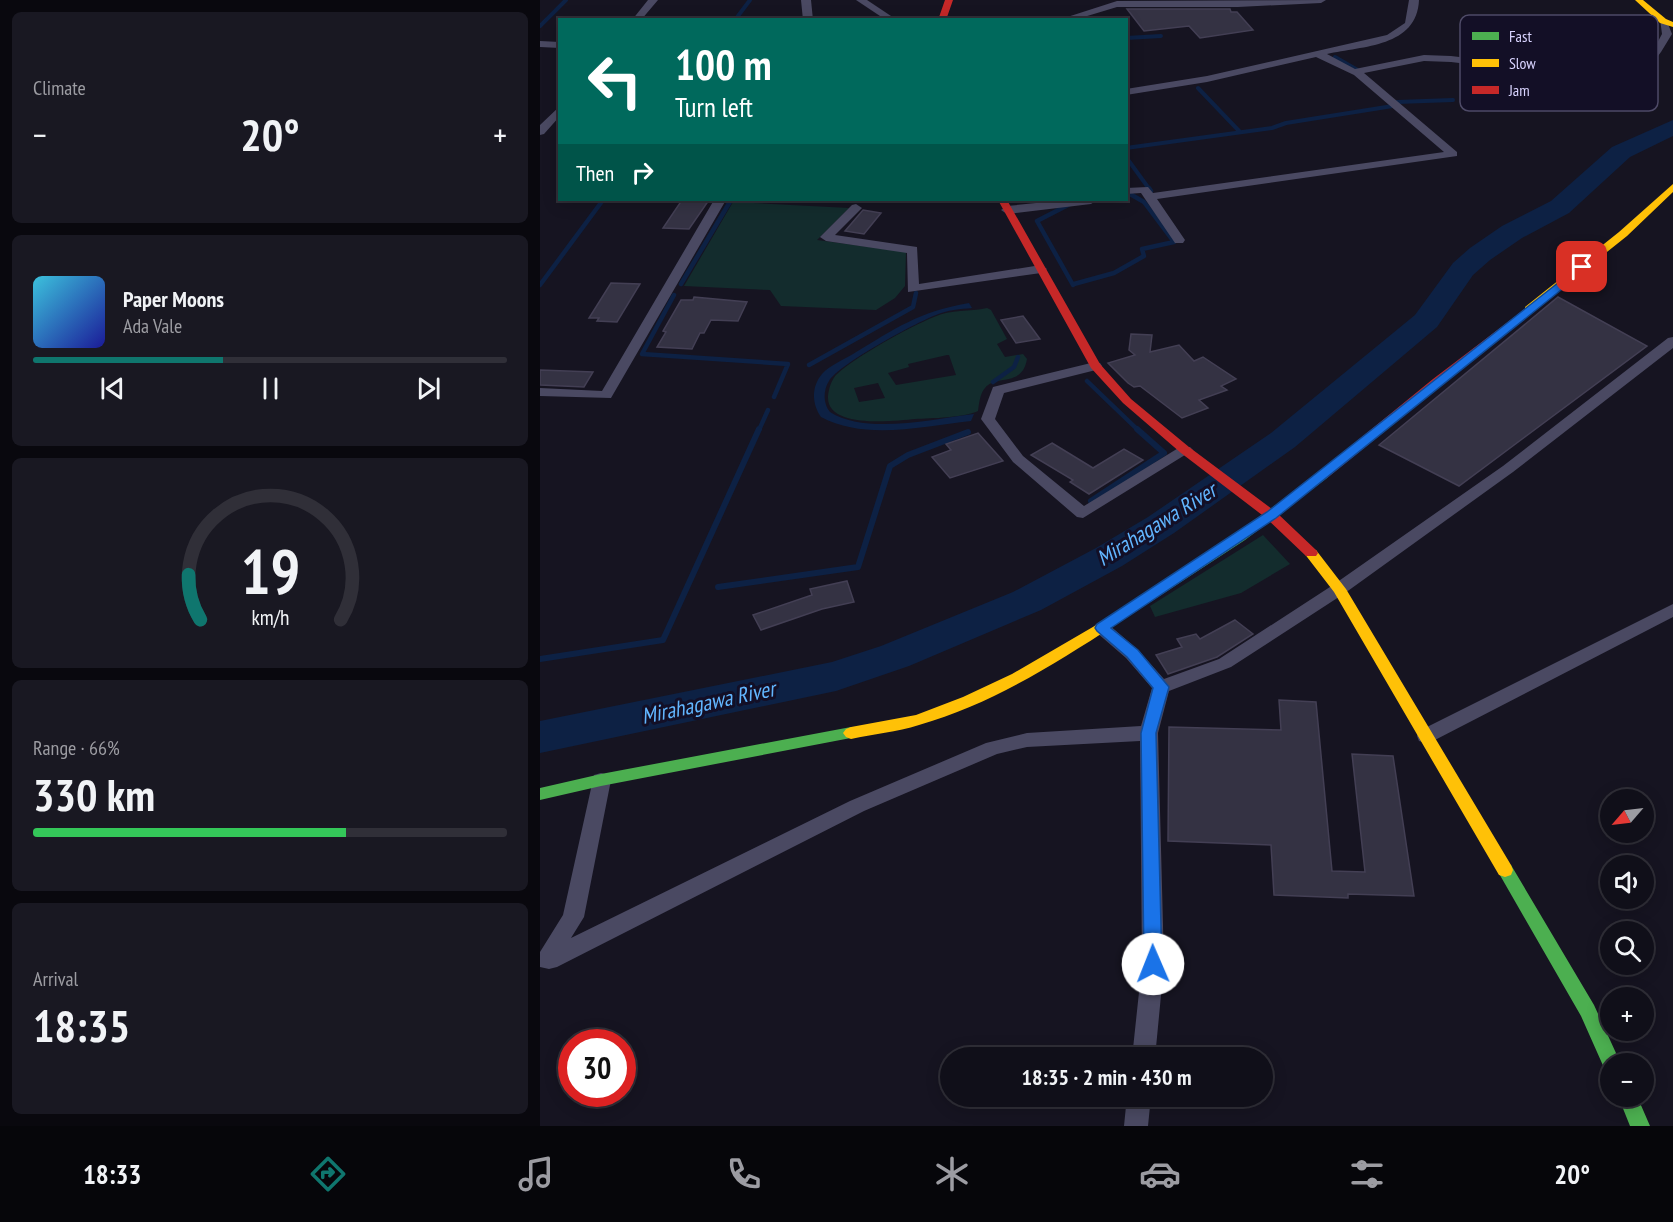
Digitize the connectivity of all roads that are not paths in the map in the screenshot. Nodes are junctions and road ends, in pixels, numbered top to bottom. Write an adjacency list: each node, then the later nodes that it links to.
1 (653, 0): 9 (street)
2 (806, 0): 10 (street)
3 (861, 0): 11 (street)
4 (950, 0): 12 (street)
5 (1320, 0): 8 (street)
6 (1413, 0): 18 (street)
7 (1640, 0): 14 (street)
8 (1228, 2): 13 (street)
9 (638, 18)
10 (808, 18)
11 (890, 18)
12 (943, 18)
13 (1069, 18)
14 (1668, 23): 17 (street)
15 (540, 44): 16 (street)
16 (558, 45)
17 (1658, 50)
18 (1318, 54): 20 (street); 21 (street)
19 (1460, 60): 20 (street)
20 (1357, 72): 26 (street)
21 (1128, 92)
22 (558, 111): 23 (street)
23 (540, 132)
24 (1673, 187): 37 (street)
25 (1128, 191): 26 (street)
26 (1149, 197): 31 (street)
27 (719, 201): 35 (street)
28 (1074, 201): 29 (street)
29 (1004, 205): 32 (street)
30 (856, 208): 32 (street)
31 (1179, 240)
32 (1041, 269): 34 (street)
33 (1673, 341): 38 (street)
34 (1095, 366): 36 (street); 36 (street)
35 (540, 392)
36 (1189, 453): 37 (street)
37 (1271, 515): 38 (street); 40 (street)
38 (1339, 590): 41 (street); 43 (street)
39 (1673, 610): 43 (street)
40 (1102, 628): 41 (street); 44 (street)
41 (1161, 687): 42 (street)
42 (1149, 733): 46 (street); 47 (street)
43 (1426, 736): 48 (street)
44 (601, 780): 45 (street); 46 (street)
45 (540, 794)
46 (545, 961)
47 (1144, 1047)
48 (1607, 1053)
49 (1138, 1107): 51 (street)
50 (1631, 1107): 52 (street)
51 (1136, 1126)
52 (1640, 1126)

